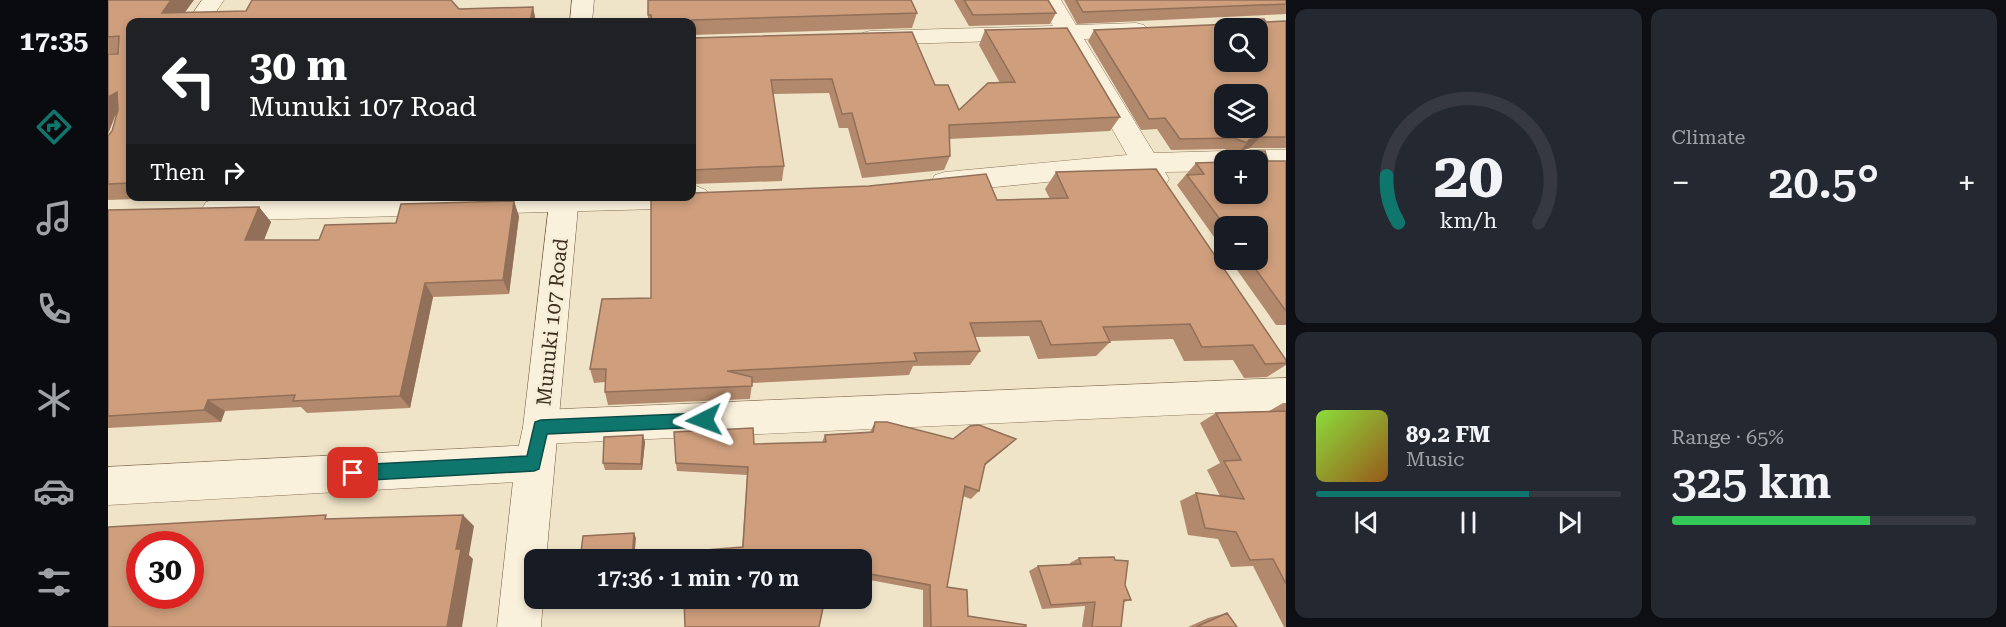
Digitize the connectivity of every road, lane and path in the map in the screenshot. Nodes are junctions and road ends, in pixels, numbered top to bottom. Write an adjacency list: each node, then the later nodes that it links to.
1 (213, 0): 4 (street)
2 (583, 0): 5 (street)
3 (1050, 0): 7 (street)
4 (201, 18)
5 (581, 18)
6 (1160, 28): 7 (street)
7 (1068, 33): 8 (street); 12 (street)
8 (847, 39)
9 (1268, 160): 10 (street)
10 (1286, 160)
11 (1214, 161): 12 (street)
12 (1144, 163): 13 (street); 18 (street)
13 (922, 184)
14 (726, 196): 15 (street)
15 (696, 197)
16 (497, 201): 19 (street)
17 (565, 201): 21 (street, Munuki 107 Road)
18 (1170, 201)
19 (190, 210)
20 (1286, 394): 21 (street)
21 (537, 445): 22 (street); 23 (street, Munuki 107 Road)
22 (108, 486)
23 (519, 627)

